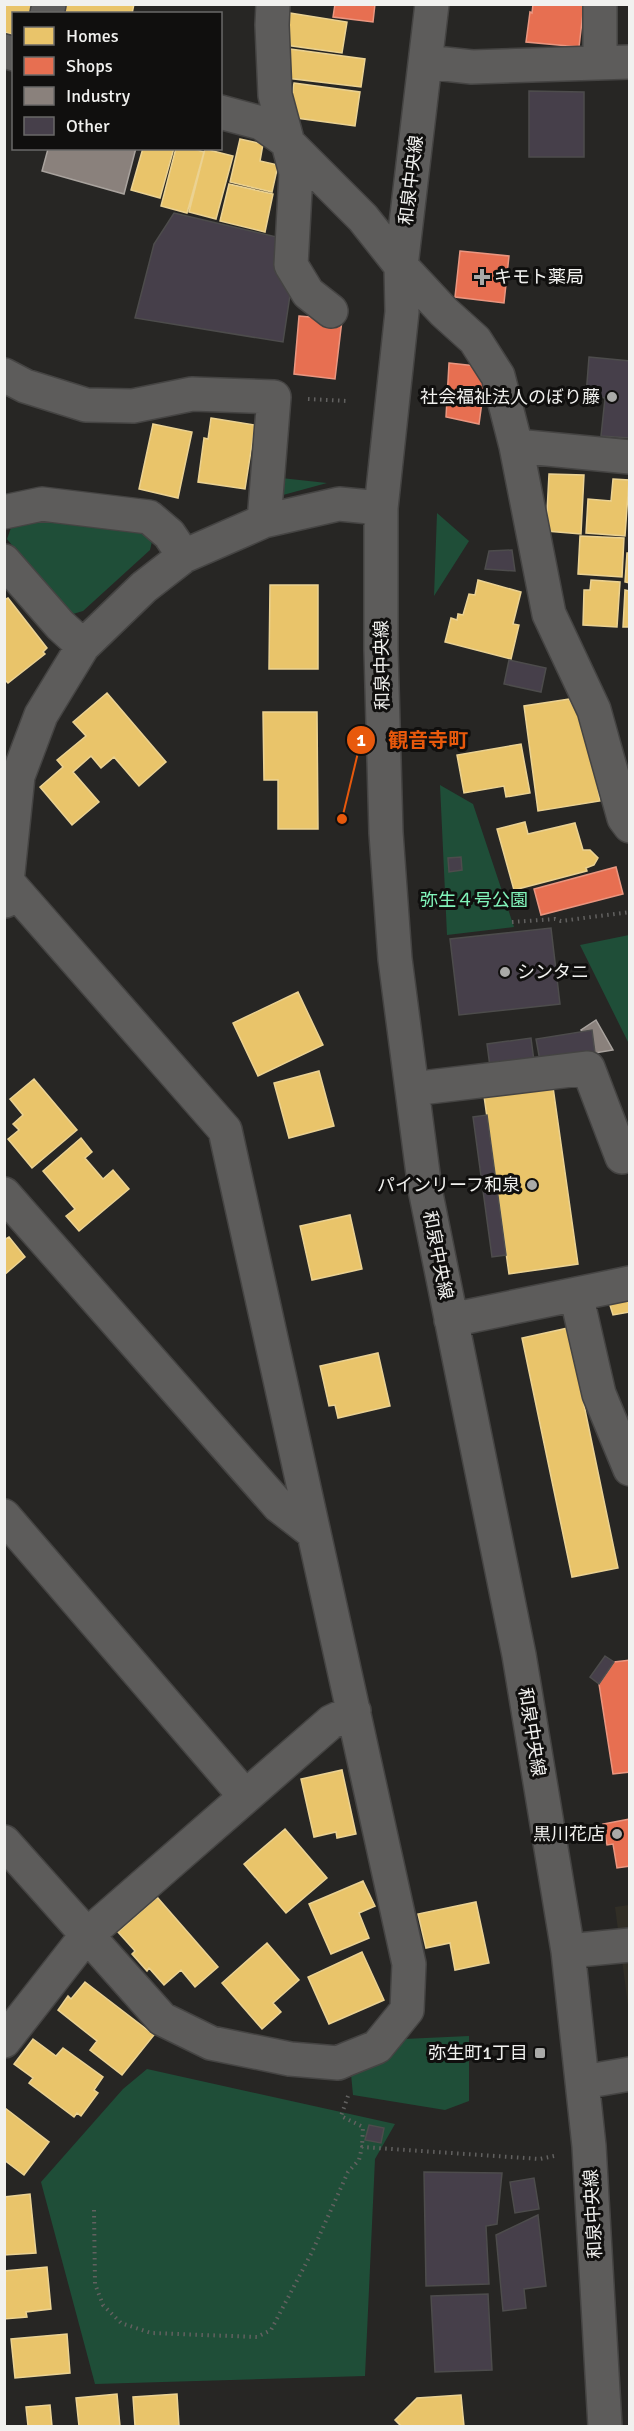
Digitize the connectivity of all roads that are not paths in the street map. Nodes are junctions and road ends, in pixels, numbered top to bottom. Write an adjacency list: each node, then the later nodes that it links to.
1 (273, 4): 7 (street)
2 (432, 4): 4 (street, 和泉中央線)
3 (600, 4): 5 (street)
4 (426, 62): 5 (street); 8 (street, 和泉中央線)
5 (615, 63)
6 (222, 113): 7 (street)
7 (286, 141): 8 (street); 9 (street)
8 (400, 266): 11 (street); 13 (street, 和泉中央線)
9 (331, 311)
10 (4, 375): 15 (street)
11 (516, 446): 12 (street); 19 (street)
12 (630, 457)
13 (381, 508): 15 (street); 21 (street, 和泉中央線)
14 (4, 512): 16 (street)
15 (264, 521): 16 (street)
16 (184, 556): 18 (street)
17 (4, 561): 18 (street)
18 (83, 646): 20 (street)
19 (630, 826)
20 (5, 888): 29 (street)
21 (412, 1089): 22 (street); 26 (street, 和泉中央線)
22 (622, 1157)
23 (4, 1194): 29 (street)
24 (630, 1283): 25 (street)
25 (576, 1294): 26 (street); 27 (street)
26 (451, 1320): 35 (street, 和泉中央線)
27 (630, 1469)
28 (4, 1516): 31 (street)
29 (314, 1533): 30 (street)
30 (354, 1711): 31 (street); 33 (street)
31 (246, 1796): 33 (street)
32 (4, 1842): 33 (street)
33 (86, 1936): 36 (street)
34 (630, 1945): 35 (street)
35 (568, 1951): 38 (street, 和泉中央線)
36 (4, 2041)
37 (630, 2074): 38 (street)
38 (583, 2082): 39 (street, 和泉中央線)
39 (605, 2427)

